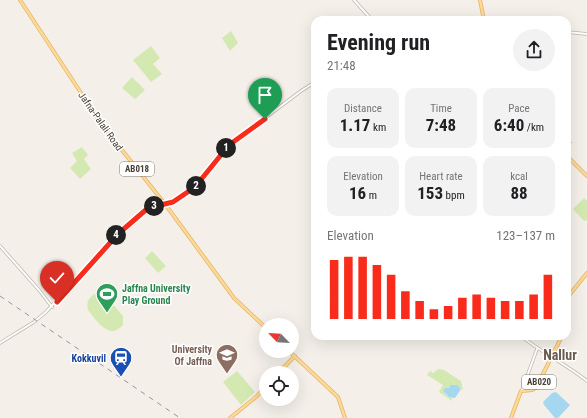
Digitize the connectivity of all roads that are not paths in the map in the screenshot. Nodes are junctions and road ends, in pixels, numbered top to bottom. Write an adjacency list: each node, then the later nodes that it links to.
1 (20, 0): 11 (main road, Jafna-Palali Road / AB018)
2 (354, 0): 4 (street)
3 (480, 0): 5 (main road)
4 (368, 16)
5 (483, 16)
6 (571, 32): 7 (street)
7 (587, 34)
8 (311, 85): 11 (street)
9 (571, 160): 10 (main road)
10 (587, 176)
11 (165, 204): 15 (street); 16 (main road, Jafna-Palali Road / AB018)
12 (0, 246): 15 (street)
13 (587, 273): 14 (main road)
14 (571, 293)
15 (52, 306): 19 (street)
16 (259, 321)
17 (526, 340): 20 (street)
18 (560, 340): 23 (main road, AB020)
19 (0, 343)
20 (537, 349): 23 (street); 26 (street)
21 (292, 358): 24 (main road)
22 (296, 358): 30 (main road)
23 (552, 358): 25 (street); 26 (main road, AB020)
24 (285, 366)
25 (587, 381)
26 (522, 390): 28 (main road, AB020)
27 (259, 394): 29 (main road)
28 (512, 417): 31 (main road)
29 (230, 418)
30 (345, 418)
31 (508, 418)

